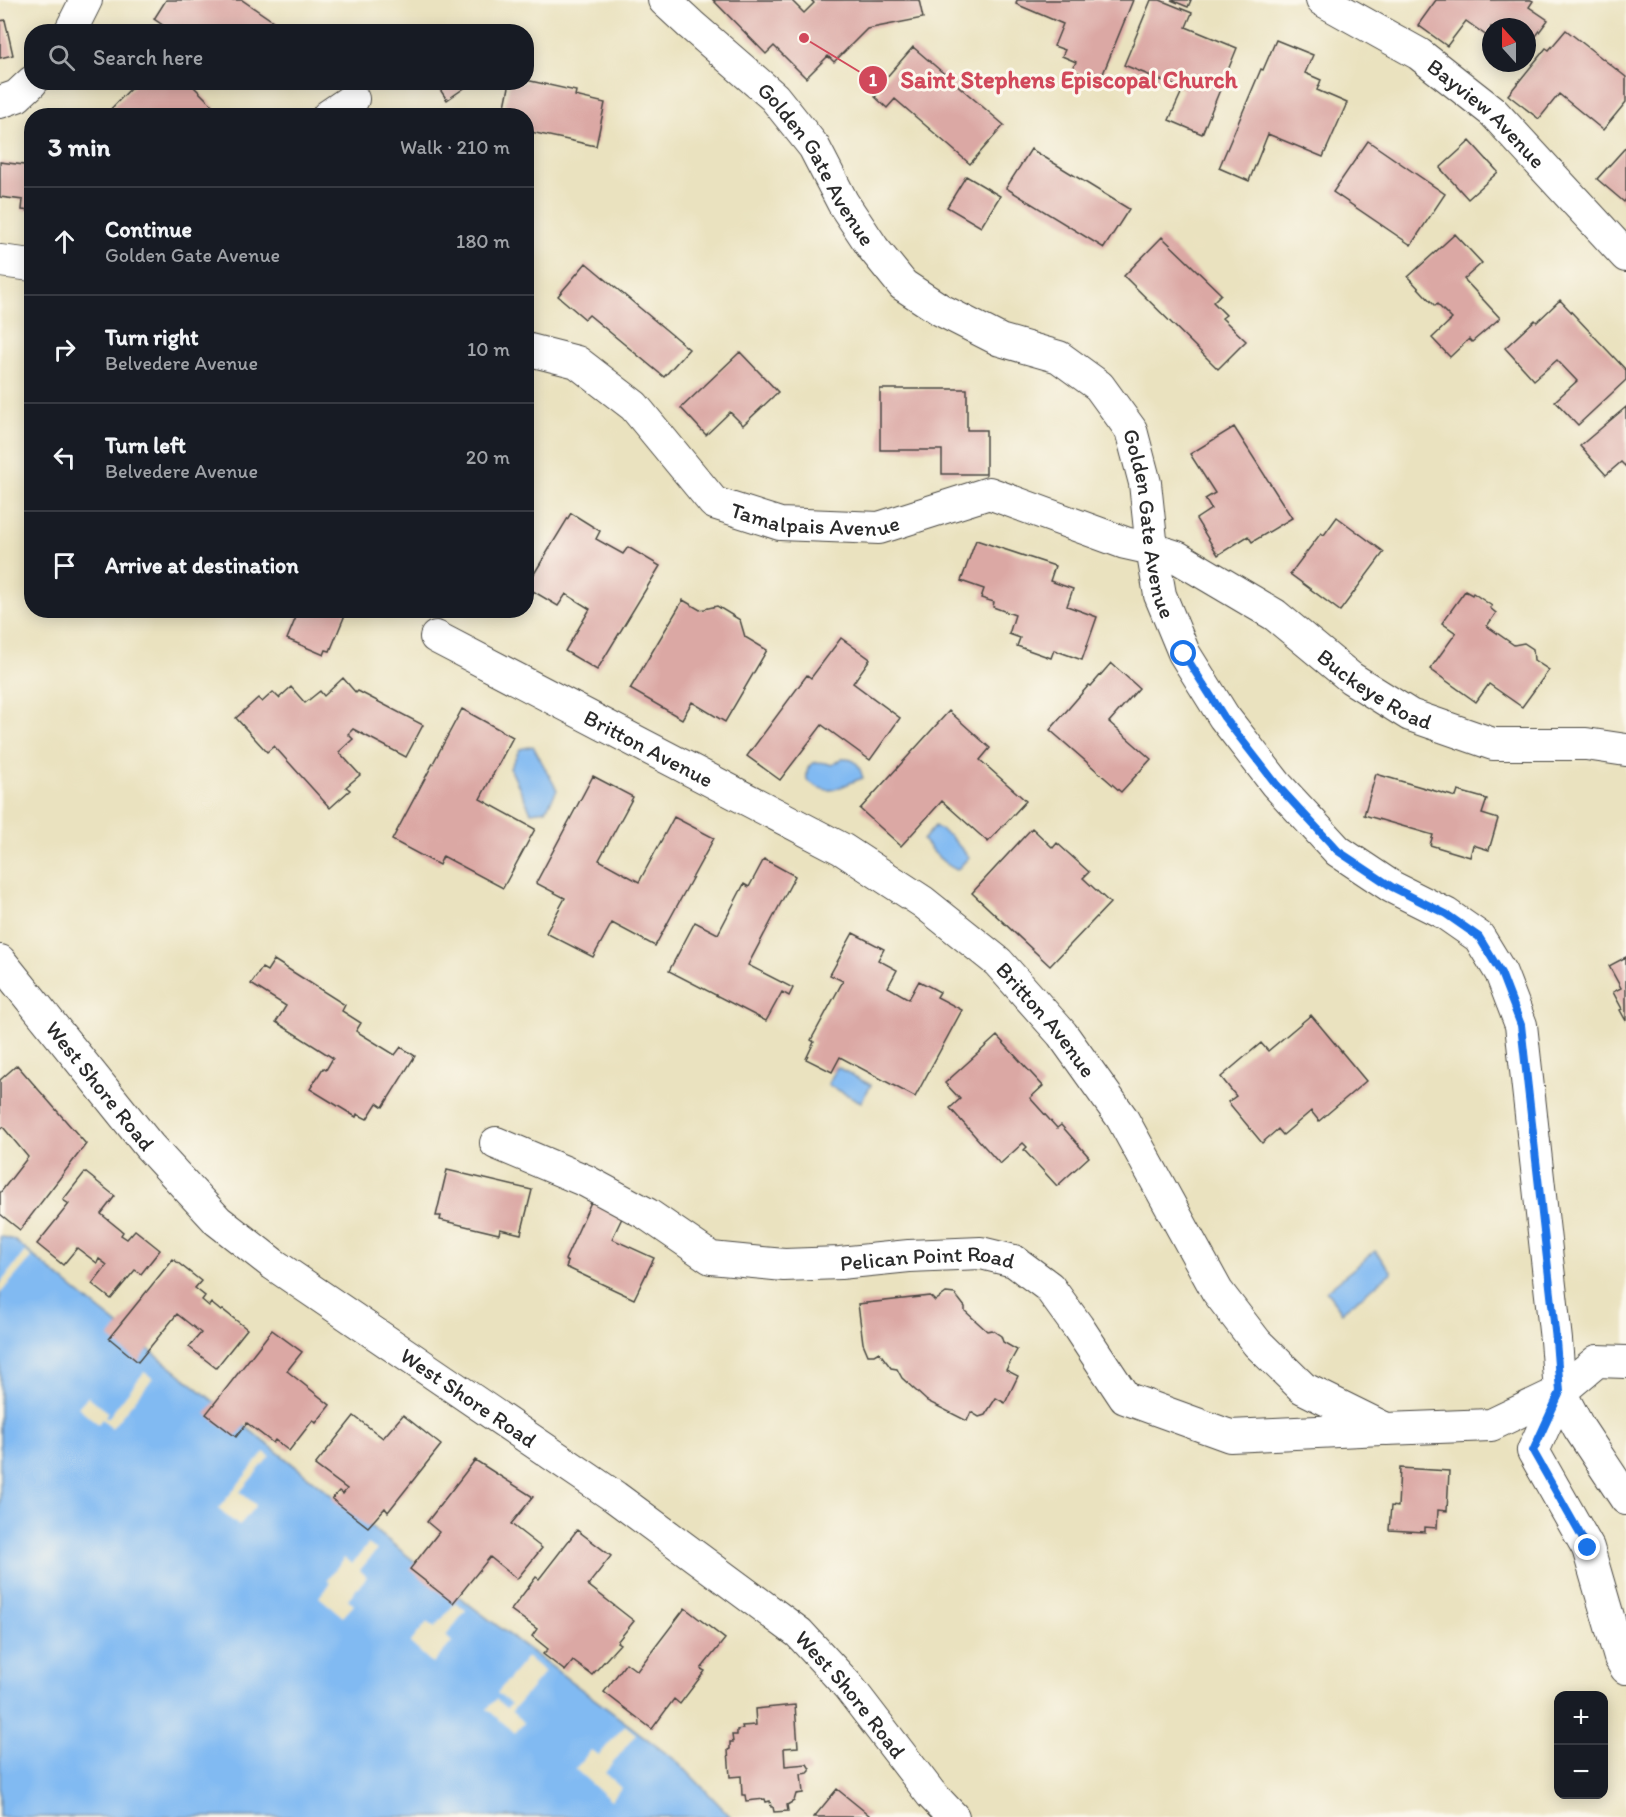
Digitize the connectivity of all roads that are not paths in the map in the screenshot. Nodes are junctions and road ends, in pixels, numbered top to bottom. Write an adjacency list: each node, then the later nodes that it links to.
1 (86, 0): 4 (street)
2 (663, 0): 11 (street, Golden Gate Avenue)
3 (1322, 0): 7 (street, Bayview Avenue)
4 (74, 24)
5 (24, 89): 6 (street)
6 (0, 102)
7 (1626, 256)
8 (0, 261): 9 (street)
9 (24, 264)
10 (534, 351): 11 (street, Tamalpais Avenue)
11 (1152, 549): 13 (street, Buckeye Road); 17 (street, Golden Gate Avenue)
12 (436, 637): 18 (street, Britton Avenue)
13 (1626, 750)
14 (0, 961): 21 (street, West Shore Road)
15 (496, 1143): 18 (street, Pelican Point Road)
16 (1626, 1362): 17 (street)
17 (1560, 1392): 18 (street, Britton Avenue); 19 (street, Golden Gate Avenue); 20 (street)
18 (1386, 1428)
19 (1626, 1499)
20 (1626, 1668)
21 (953, 1817)

